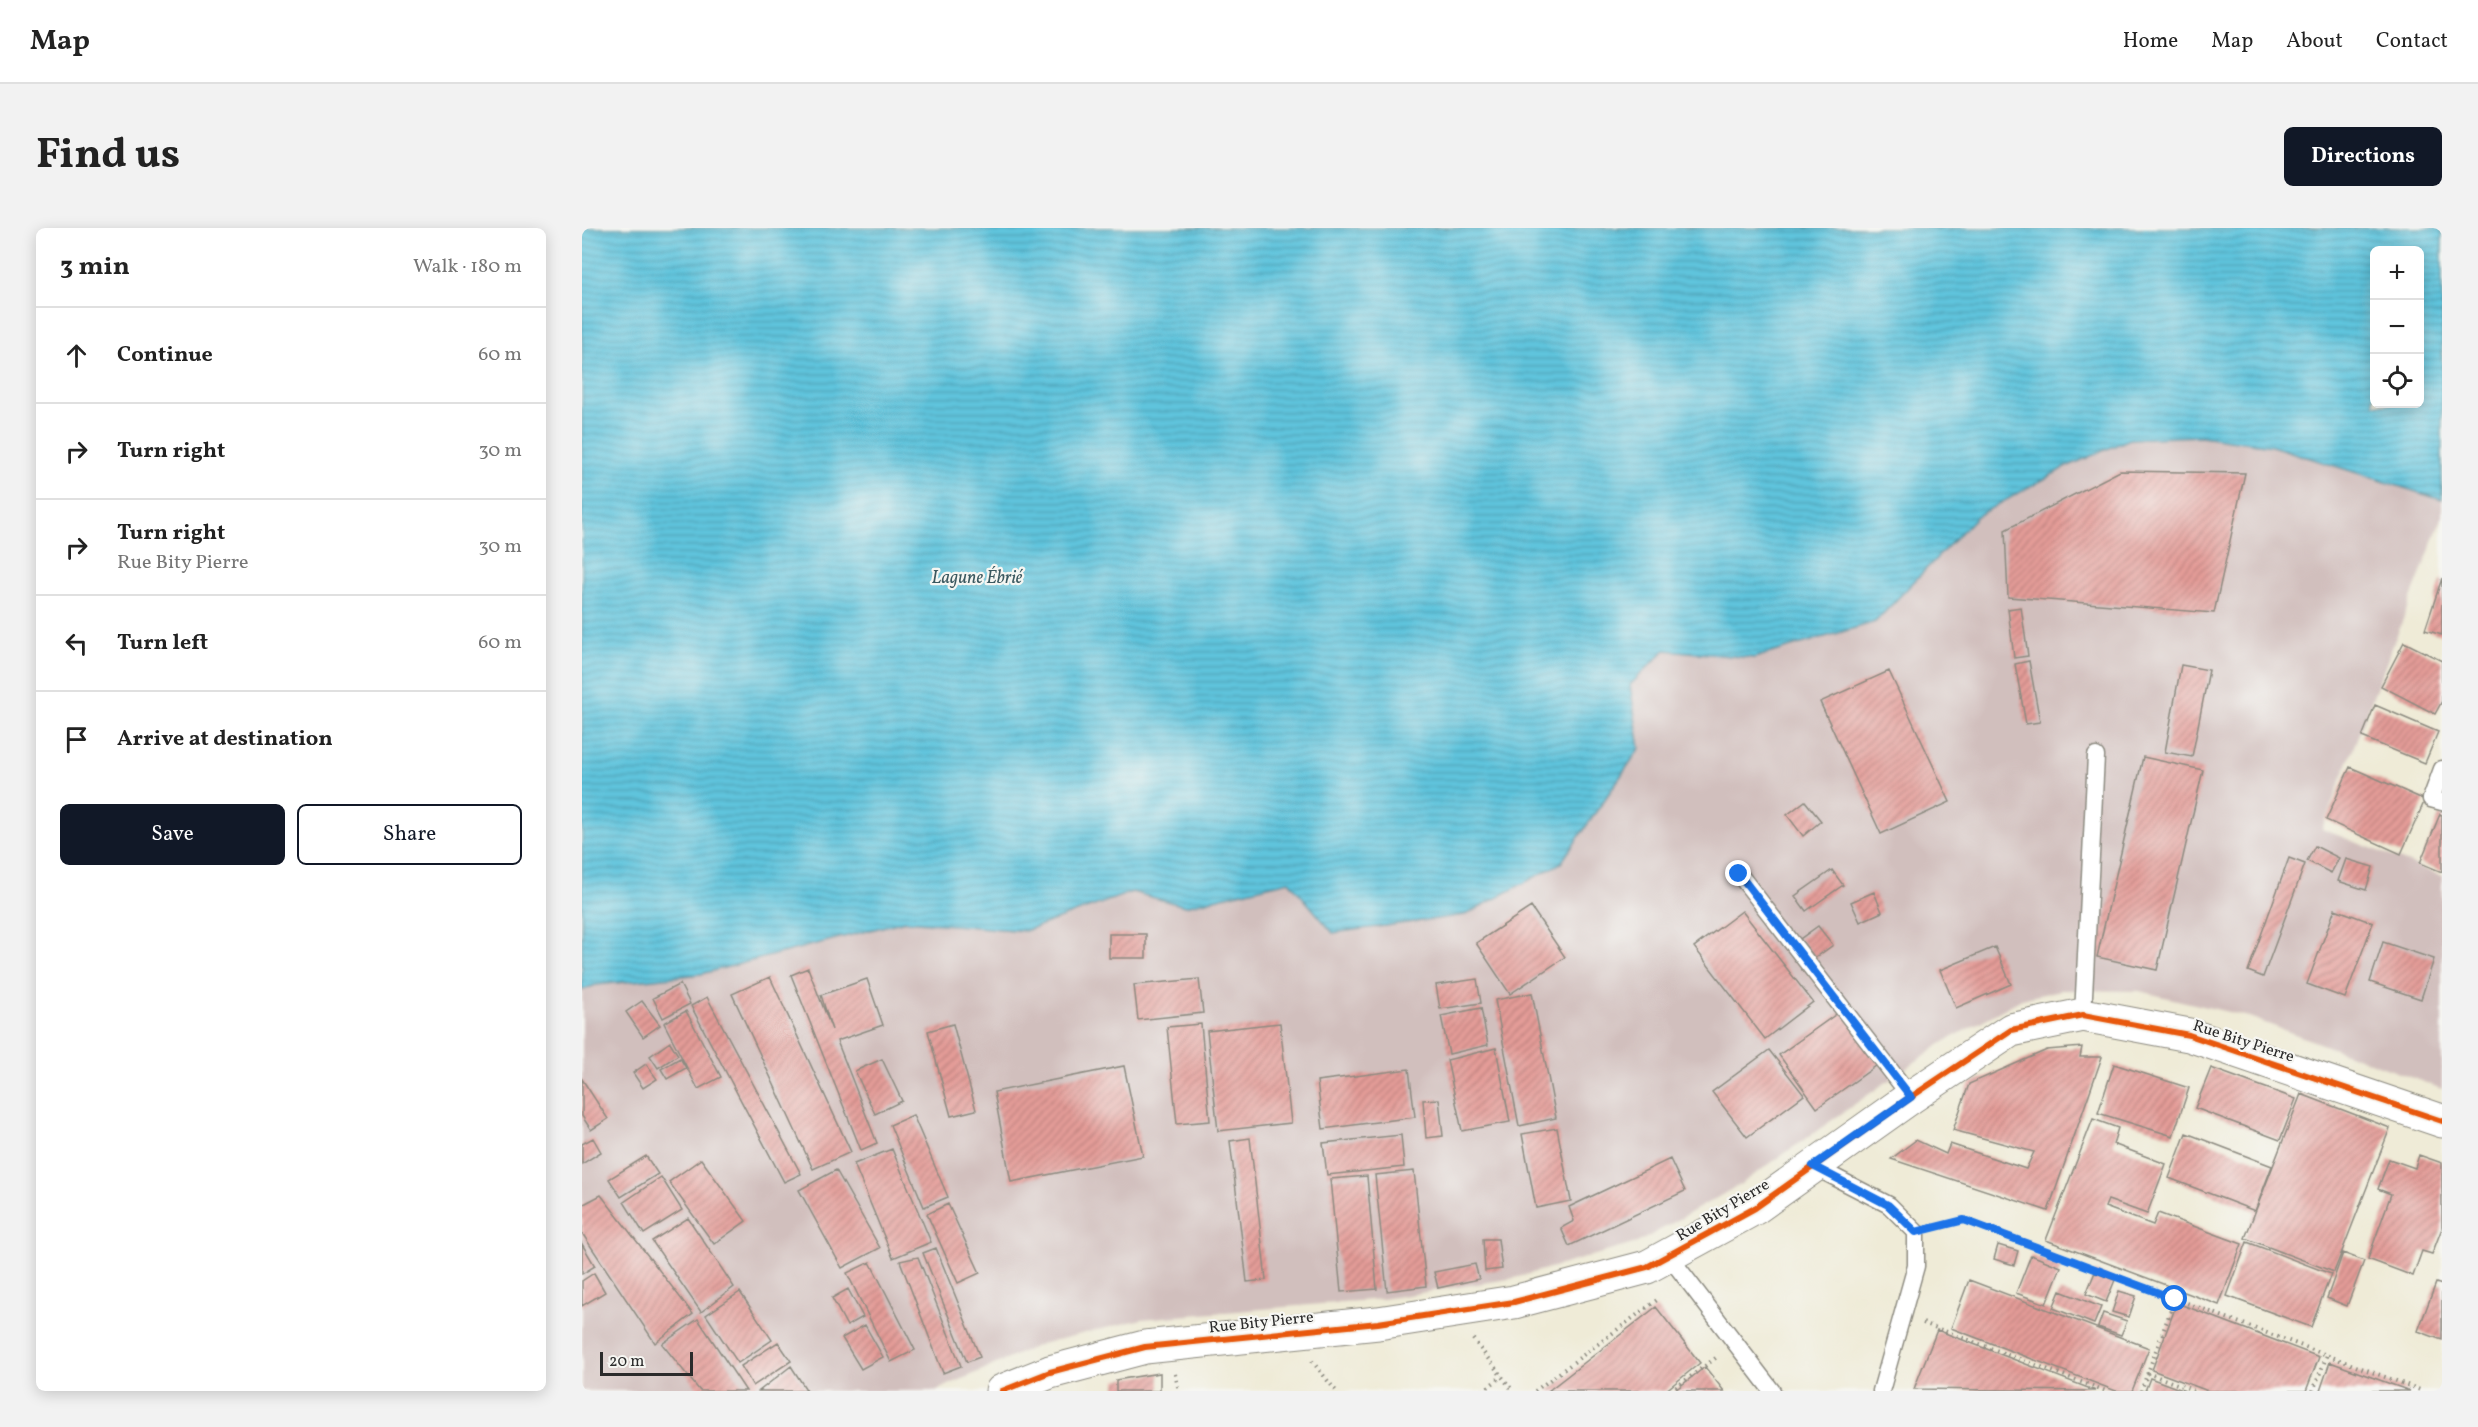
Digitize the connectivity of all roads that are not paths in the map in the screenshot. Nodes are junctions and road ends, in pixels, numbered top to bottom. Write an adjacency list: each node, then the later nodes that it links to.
1 (2096, 756): 5 (lane)
2 (2442, 769): 3 (lane)
3 (2442, 802)
4 (1739, 874): 6 (lane)
5 (2084, 1015): 6 (street, Rue Bity Pierre); 7 (street, Rue Bity Pierre)
6 (1911, 1097): 8 (street, Rue Bity Pierre)
7 (2442, 1121)
8 (1813, 1166): 9 (street, Rue Bity Pierre); 12 (lane)
9 (1678, 1267): 10 (street, Rue Bity Pierre); 11 (lane)
10 (1002, 1391)
11 (1772, 1391)
12 (1881, 1391)

